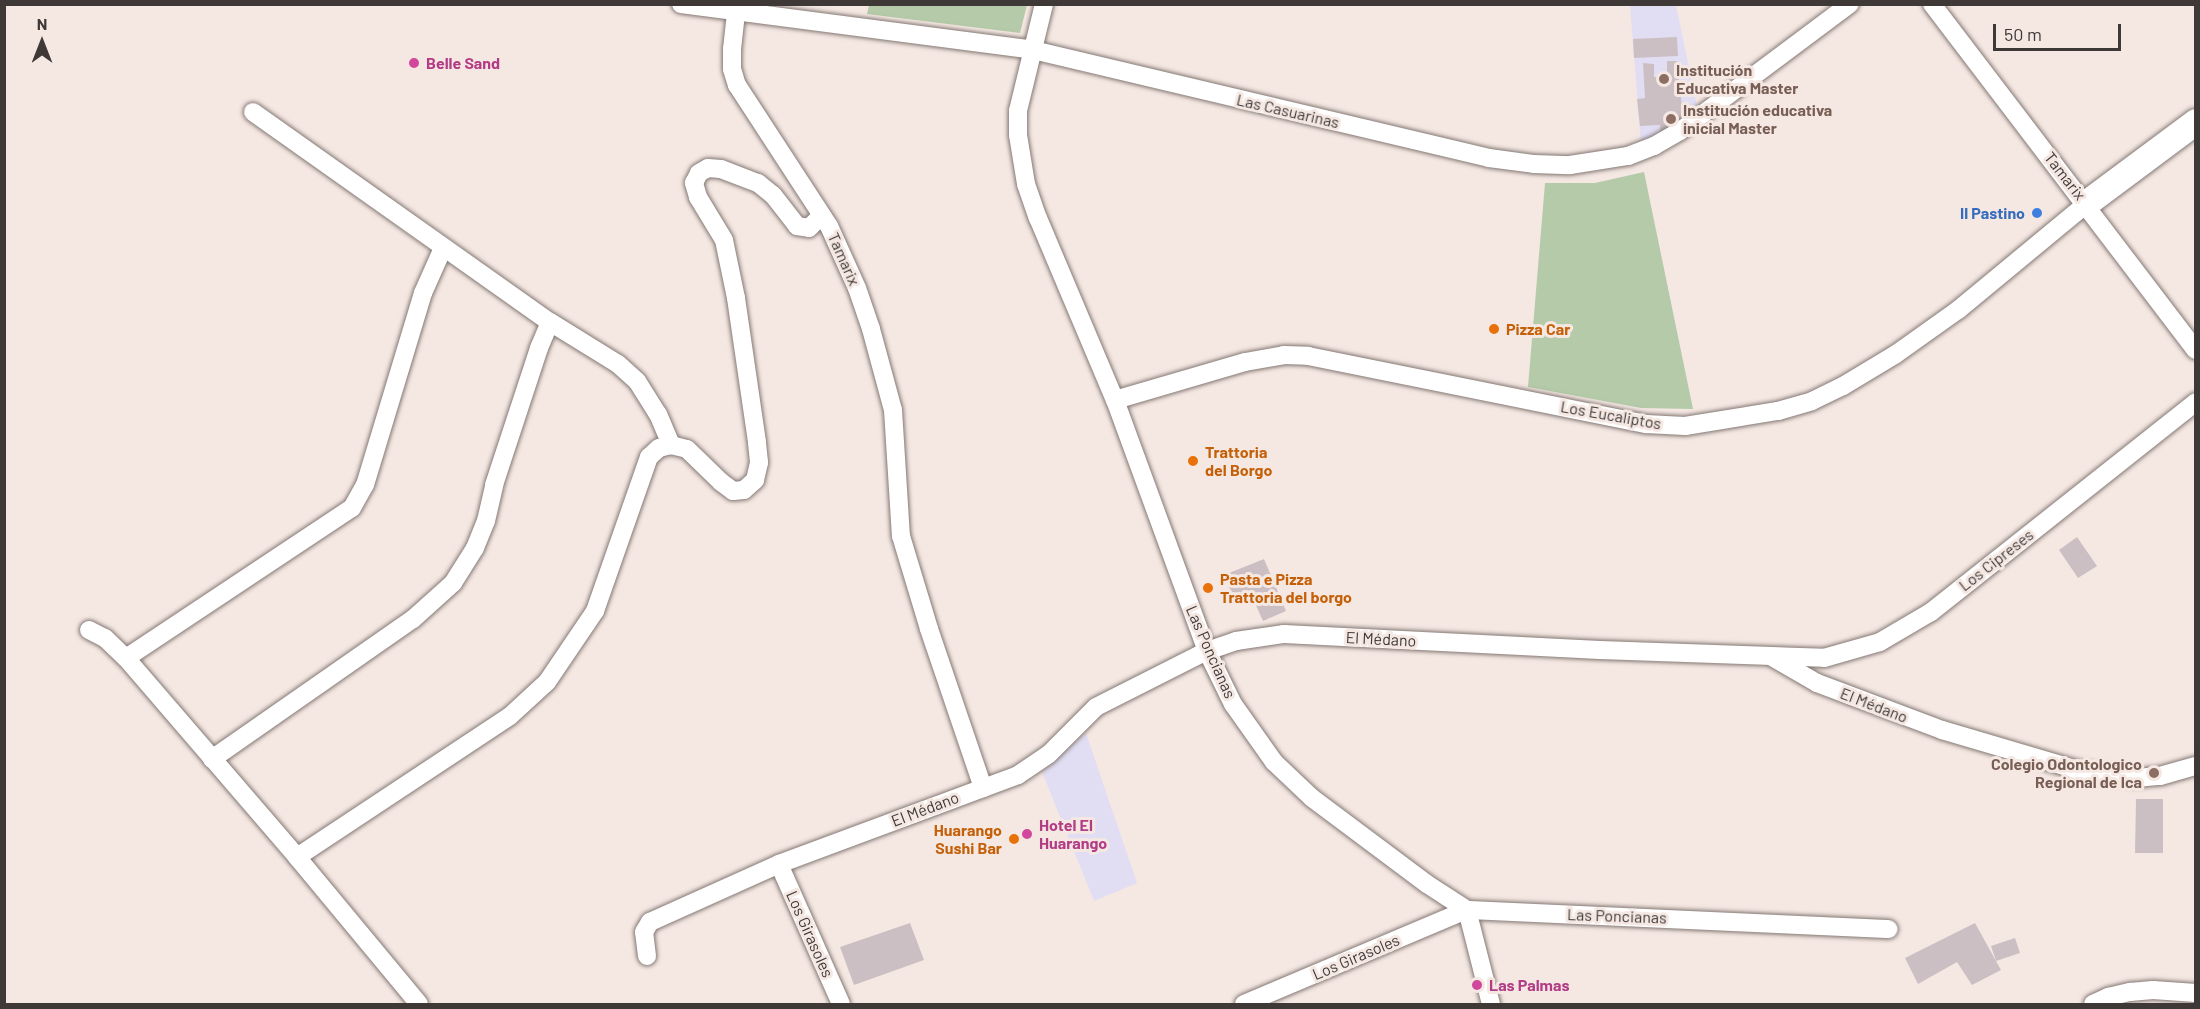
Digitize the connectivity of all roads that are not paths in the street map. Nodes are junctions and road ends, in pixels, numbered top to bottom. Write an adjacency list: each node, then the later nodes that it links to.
1 (681, 4): 5 (street, Las Casuarinas)
2 (1044, 4): 6 (street, Las Poncianas)
3 (1850, 4): 6 (street, Las Casuarinas)
4 (1932, 4): 9 (street, Tamarix)
5 (737, 8): 6 (street, Las Casuarinas); 10 (street, Tamarix)
6 (1033, 50): 14 (street, Las Poncianas)
7 (253, 112): 11 (street)
8 (2196, 122): 9 (street)
9 (2086, 204): 13 (street, Tamarix); 14 (street, Los Eucaliptos)
10 (822, 215): 16 (street); 23 (street, Tamarix)
11 (443, 248): 12 (street); 20 (street)
12 (550, 322): 16 (street); 21 (street)
13 (2196, 350)
14 (1115, 400): 18 (street, Las Poncianas)
15 (2196, 402): 19 (street, Los Cipreses)
16 (671, 445): 24 (street)
17 (89, 630): 20 (street)
18 (1207, 651): 19 (street, El Médano); 23 (street, El Médano); 26 (street, Las Poncianas)
19 (1770, 657): 22 (street, El Médano)
20 (126, 658): 21 (street)
21 (212, 759): 24 (street)
22 (2196, 766)
23 (983, 788): 25 (street, El Médano)
24 (297, 857): 30 (street)
25 (779, 864): 28 (street, El Médano); 31 (street, Los Girasoles)
26 (1467, 910): 27 (street, Las Poncianas); 32 (street, Los Girasoles); 33 (street)
27 (1889, 929)
28 (647, 956)
29 (2196, 993): 34 (street)
30 (419, 1005)
31 (841, 1005)
32 (1244, 1005)
33 (1491, 1005)
34 (2093, 1005)

